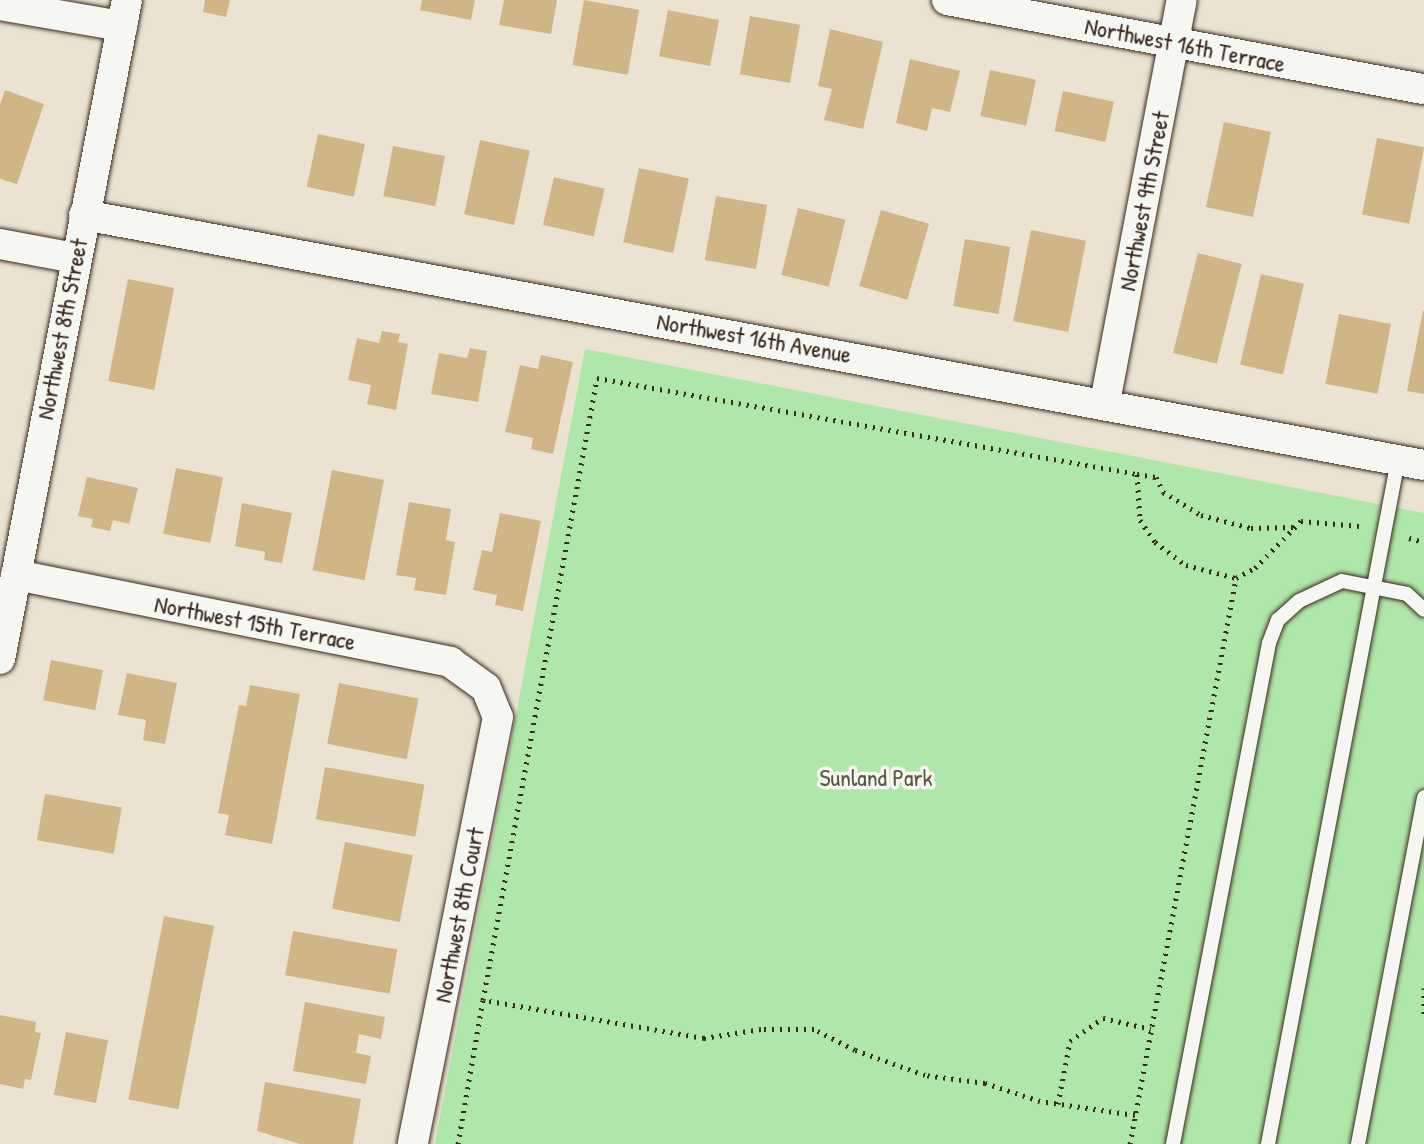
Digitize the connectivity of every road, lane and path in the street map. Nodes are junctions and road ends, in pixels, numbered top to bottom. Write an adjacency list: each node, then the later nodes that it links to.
1 (947, 0): 5 (street, Northwest 16th Terrace)
2 (1182, 0): 5 (street, Northwest 9th Street)
3 (0, 5): 4 (street)
4 (124, 13): 7 (street, Northwest 8th Street)
5 (1175, 44): 6 (street, Northwest 16th Terrace); 10 (street, Northwest 9th Street)
6 (1424, 89)
7 (84, 215): 9 (street, Northwest 8th Street); 10 (street, Northwest 16th Avenue)
8 (0, 244): 9 (street)
9 (75, 258): 14 (street, Northwest 8th Street)
10 (1105, 402): 11 (street, Northwest 16th Avenue)
11 (1411, 462): 16 (lane)
12 (1137, 474): 13 (path); 15 (path); 23 (path)
13 (1294, 527)
14 (16, 575): 18 (street, Northwest 8th Street); 19 (street, Northwest 15th Terrace)
15 (1236, 578)
16 (1371, 586): 17 (lane); 30 (lane); 31 (lane)
17 (1424, 610)
18 (0, 659)
19 (486, 688): 22 (street, Northwest 8th Court)
20 (1424, 797): 32 (lane)
21 (1424, 988): 24 (path)
22 (443, 992): 23 (path); 28 (street, Northwest 8th Court)
23 (483, 1000): 26 (path); 29 (path)
24 (1424, 1016)
25 (1151, 1029): 26 (path)
26 (1058, 1104): 27 (path)
27 (1135, 1115)
28 (413, 1144)
29 (458, 1144)
30 (1173, 1144)
31 (1268, 1144)
32 (1358, 1144)

